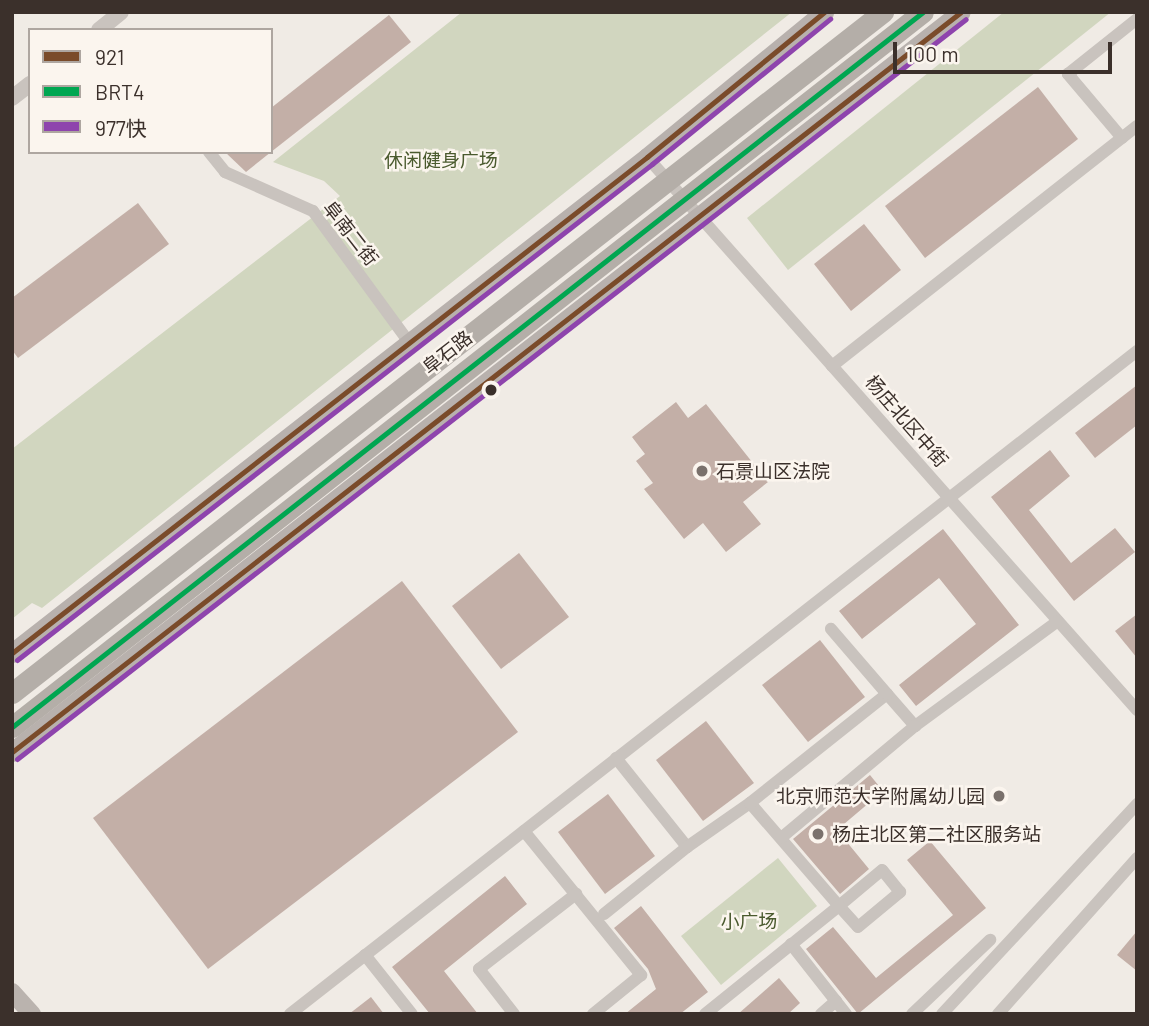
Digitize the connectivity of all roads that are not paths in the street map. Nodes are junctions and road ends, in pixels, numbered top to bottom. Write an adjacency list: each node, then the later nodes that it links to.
1 (121, 12): 7 (street)
2 (824, 12): 13 (main road, 阜石路)
3 (883, 12): 22 (highway, 阜石路, bridge)
4 (923, 12): 26 (highway, 阜石路, bridge)
5 (961, 12): 14 (main road)
6 (1137, 19): 11 (street)
7 (106, 27)
8 (28, 86): 9 (street)
9 (12, 98)
10 (1137, 126): 11 (street)
11 (1122, 138): 17 (street)
12 (211, 154): 15 (street, 阜南二街)
13 (647, 157): 14 (street, 杨庄北区中街); 15 (main road, 阜石路)
14 (700, 215): 17 (street, 杨庄北区中街); 27 (main road)
15 (408, 341): 21 (main road, 阜石路)
16 (1137, 351): 18 (street)
17 (832, 366): 18 (street, 杨庄北区中街)
18 (949, 498): 19 (street, 杨庄北区中街); 28 (street)
19 (1058, 621): 24 (street, 杨庄北区中街); 25 (street)
20 (831, 629): 23 (street)
21 (12, 653)
22 (12, 693)
23 (887, 694): 25 (street); 29 (street)
24 (1137, 710)
25 (915, 726): 32 (street)
26 (12, 727)
27 (12, 752)
28 (616, 758): 31 (street); 33 (street)
29 (750, 803): 32 (street); 33 (street)
30 (1137, 804): 52 (street)
31 (524, 831): 35 (street); 40 (street)
32 (781, 838): 36 (street)
33 (687, 847): 37 (street)
34 (1137, 858): 53 (street)
35 (576, 894): 43 (street); 47 (street)
36 (839, 906): 36 (street); 39 (street)
37 (604, 914)
38 (990, 940): 51 (street)
39 (792, 944): 42 (street); 48 (street)
40 (365, 955): 45 (street); 46 (street)
41 (12, 992): 44 (main road)
42 (836, 1001): 49 (street); 50 (street)
43 (507, 1011)
44 (32, 1014)
45 (290, 1014)
46 (412, 1014)
47 (593, 1014)
48 (705, 1014)
49 (821, 1014)
50 (846, 1014)
51 (912, 1014)
52 (942, 1014)
53 (998, 1014)

